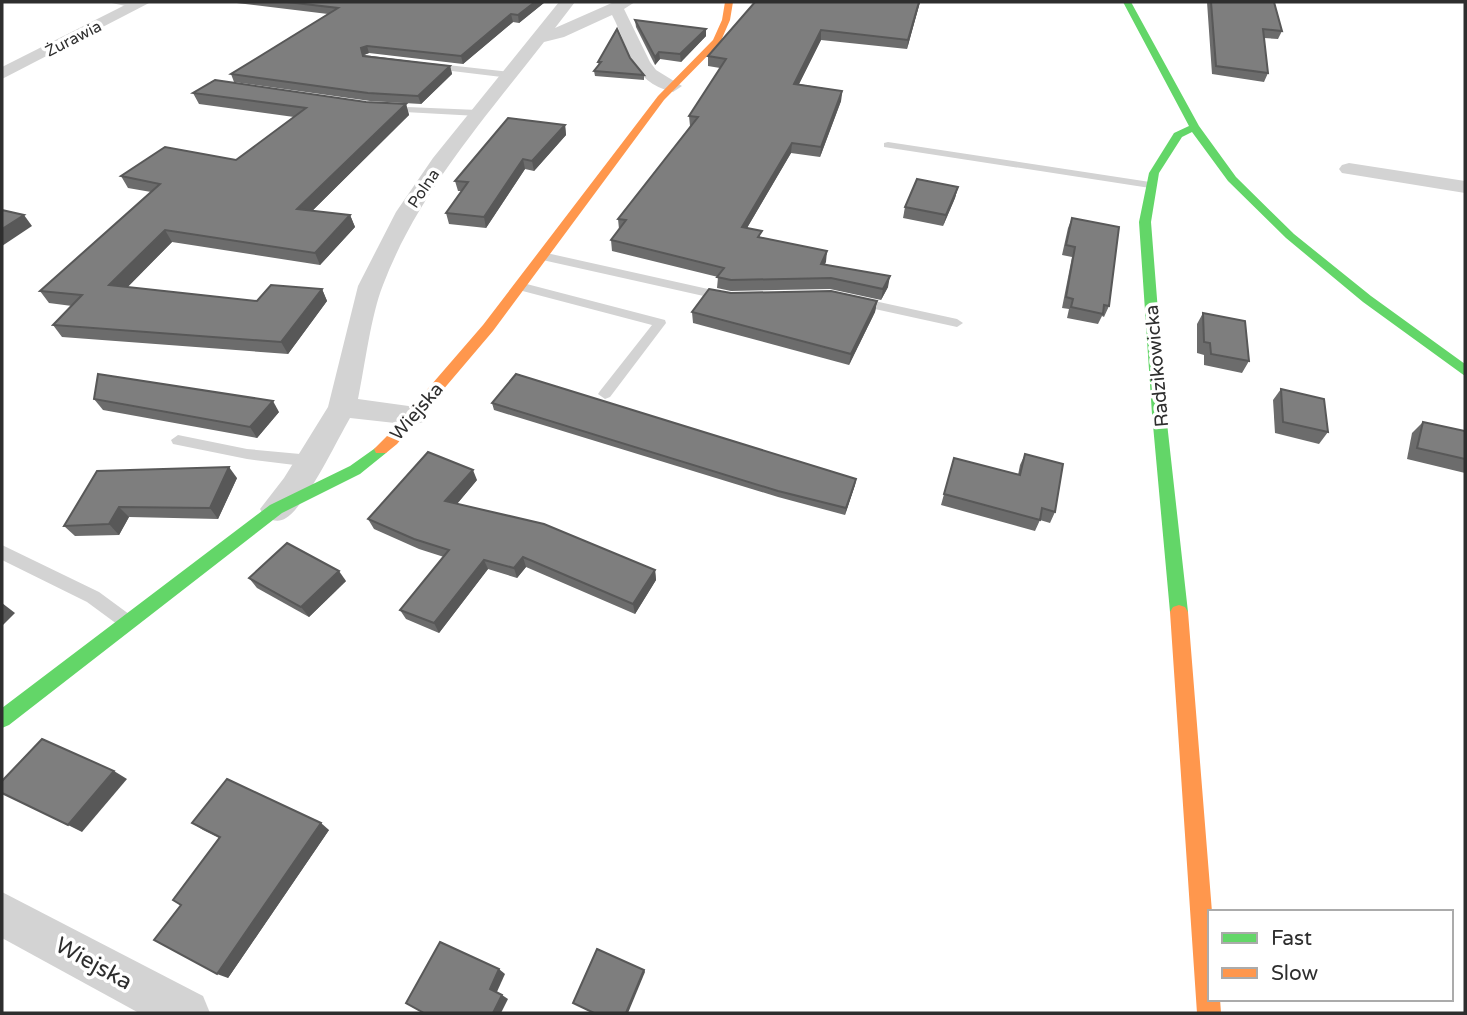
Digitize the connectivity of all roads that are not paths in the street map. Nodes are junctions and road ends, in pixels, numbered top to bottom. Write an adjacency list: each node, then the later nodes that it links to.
1 (111, 2): 5 (lane)
2 (566, 2): 7 (street, Polna)
3 (729, 2): 11 (street, Wiejska)
4 (1127, 2): 14 (street)
5 (139, 4): 9 (street, Żurawia)
6 (621, 5): 7 (street); 11 (street)
7 (538, 38): 10 (street, Polna)
8 (420, 65): 10 (lane)
9 (2, 74)
10 (510, 75): 13 (street, Polna)
11 (673, 86): 19 (street, Wiejska)
12 (370, 107): 13 (lane)
13 (478, 113): 26 (street, Polna)
14 (1194, 127): 17 (street, Radzikowicka); 24 (street)
15 (888, 145): 17 (lane)
16 (1349, 169): 18 (street)
17 (1150, 185): 35 (street, Radzikowicka)
18 (1465, 187)
19 (542, 256): 20 (street, Wiejska); 21 (lane)
20 (519, 286): 25 (lane); 27 (street, Wiejska)
21 (744, 298)
22 (843, 298): 23 (lane)
23 (957, 323)
24 (1465, 371)
25 (606, 394)
26 (342, 407): 27 (street); 29 (street, Polna)
27 (413, 415): 30 (street, Wiejska)
28 (178, 440): 29 (lane)
29 (311, 461): 30 (street, Polna)
30 (276, 509): 32 (street, Wiejska)
31 (2, 552): 32 (lane)
32 (129, 623): 33 (street, Wiejska)
33 (2, 719)
34 (2, 914): 36 (street, Wiejska)
35 (1208, 1000)
36 (186, 1013)

